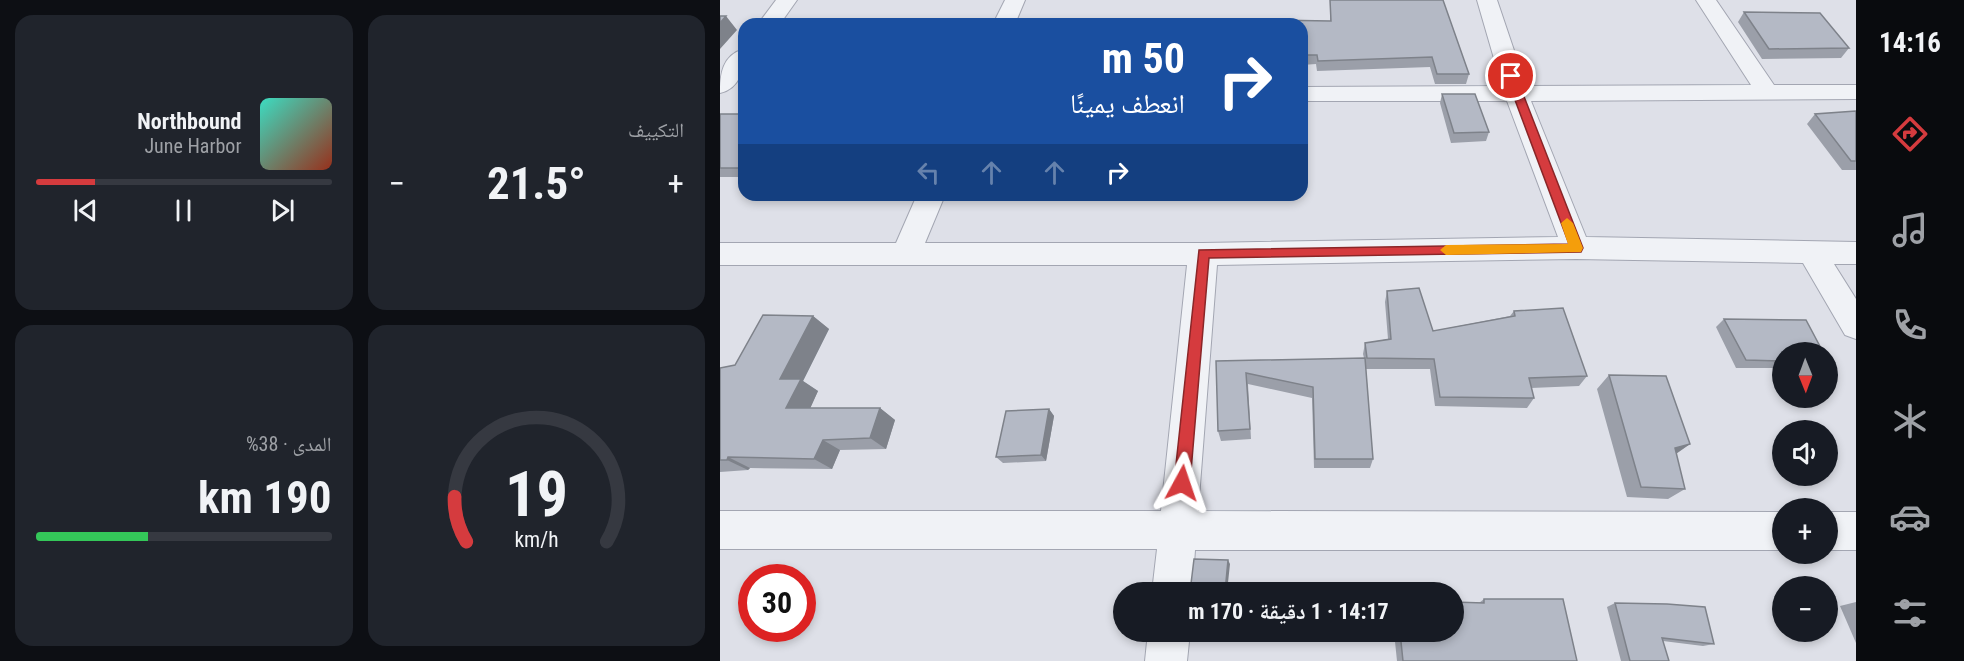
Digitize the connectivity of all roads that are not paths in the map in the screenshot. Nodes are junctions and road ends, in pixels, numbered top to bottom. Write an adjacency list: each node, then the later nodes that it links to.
1 (787, 0): 5 (street)
2 (1015, 0): 6 (street)
3 (1487, 0): 14 (street)
4 (1706, 0): 12 (street)
5 (774, 18)
6 (1007, 18)
7 (738, 64): 8 (street)
8 (720, 86)
9 (1856, 92): 12 (street)
10 (720, 93): 11 (street)
11 (738, 93)
12 (1767, 93): 14 (street)
13 (1308, 94): 14 (street)
14 (1517, 95): 16 (street)
15 (928, 201): 20 (street)
16 (1576, 248): 17 (street); 21 (street)
17 (1812, 253): 18 (street); 22 (street)
18 (1856, 253)
19 (720, 254): 20 (street)
20 (906, 254): 21 (street)
21 (1203, 254): 23 (street)
22 (1856, 326)
23 (1178, 529): 24 (street); 25 (street); 28 (street)
24 (720, 530)
25 (1772, 531)
26 (1838, 531): 27 (street)
27 (1856, 531)
28 (1173, 582)
29 (1168, 642): 30 (street)
30 (1166, 661)

